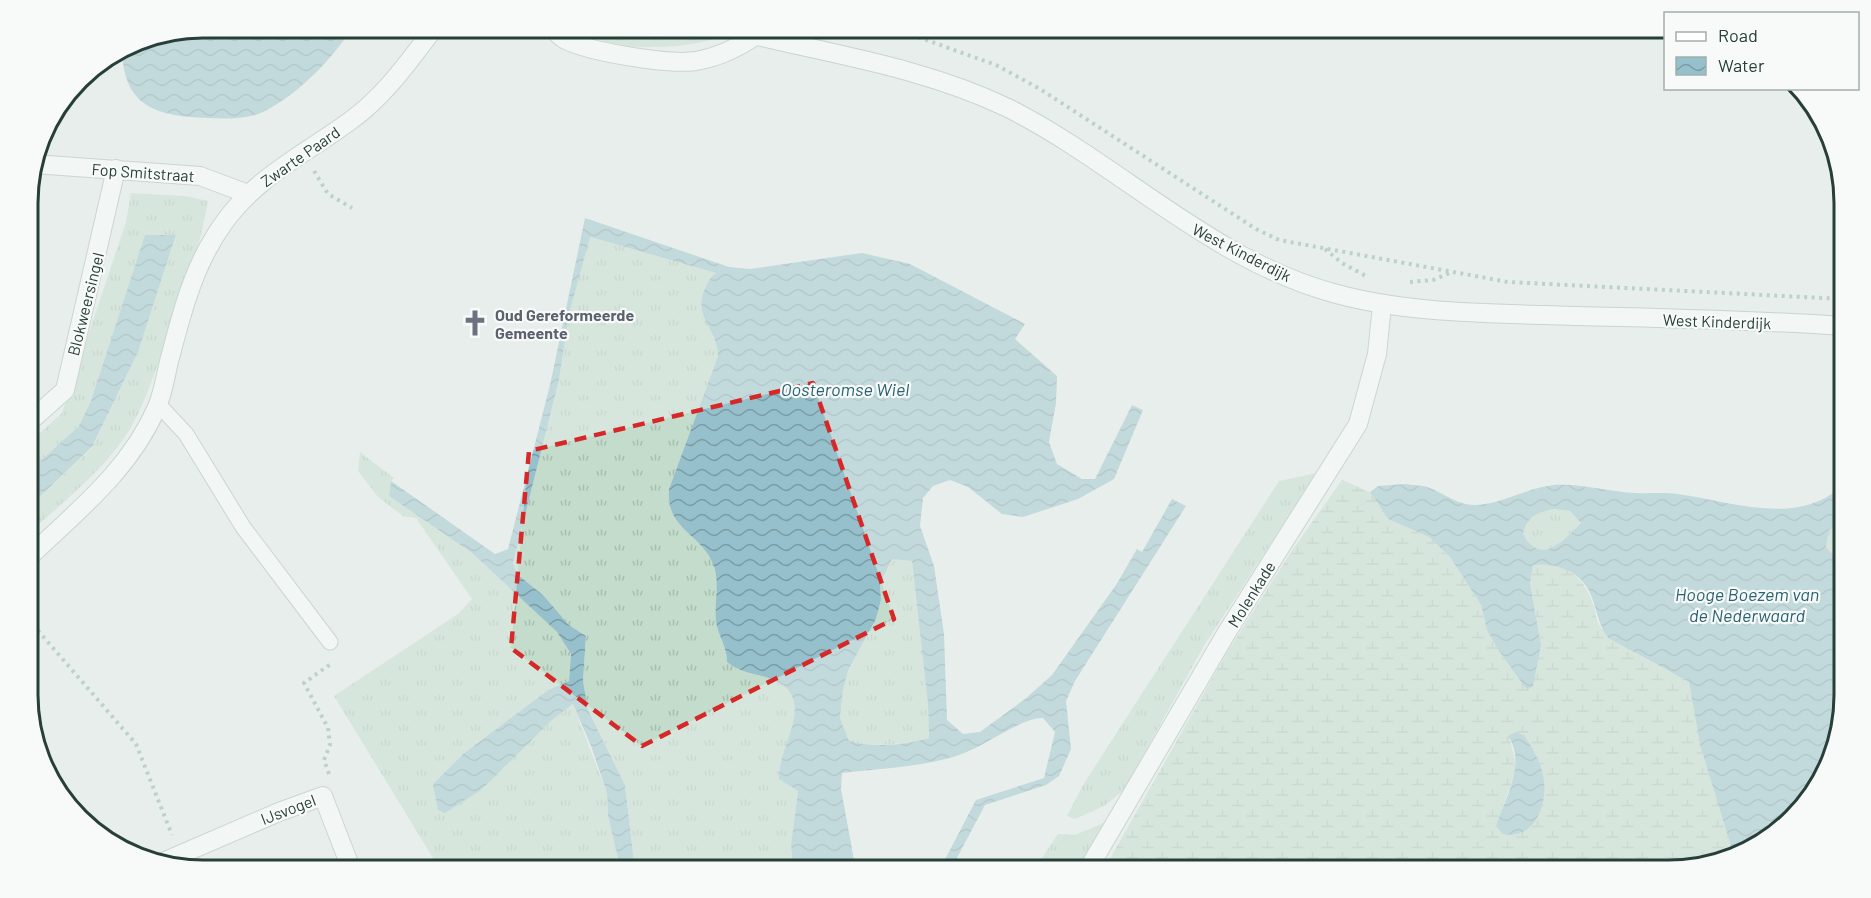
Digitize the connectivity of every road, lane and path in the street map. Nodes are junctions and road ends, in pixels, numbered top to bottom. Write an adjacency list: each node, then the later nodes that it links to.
1 (426, 38): 9 (street, Zwarte Paard)
2 (564, 38): 3 (street)
3 (752, 38)
4 (765, 38): 16 (street, West Kinderdijk)
5 (921, 38): 11 (path, West Kinderdijk)
6 (42, 164): 8 (street, Fop Smitstraat)
7 (310, 165): 10 (path)
8 (116, 169): 9 (street, Fop Smitstraat); 19 (street, Blokweersingel)
9 (248, 194): 18 (street, Zwarte Paard)
10 (352, 208)
11 (1322, 247): 12 (path, West Kinderdijk); 13 (path, West Kinderdijk)
12 (1454, 271): 14 (path); 15 (path, West Kinderdijk)
13 (1373, 279)
14 (1404, 283)
15 (1834, 299)
16 (1382, 305): 17 (street, West Kinderdijk); 28 (street, Molenkade)
17 (1834, 326)
18 (158, 404): 20 (street, Zwarte Paard); 22 (lane)
19 (38, 414)
20 (38, 549)
21 (38, 631): 25 (path)
22 (330, 642)
23 (329, 666): 24 (path)
24 (328, 780)
25 (180, 854): 26 (street); 27 (street, IJsvogel)
26 (173, 857)
27 (348, 860)
28 (1093, 860)

